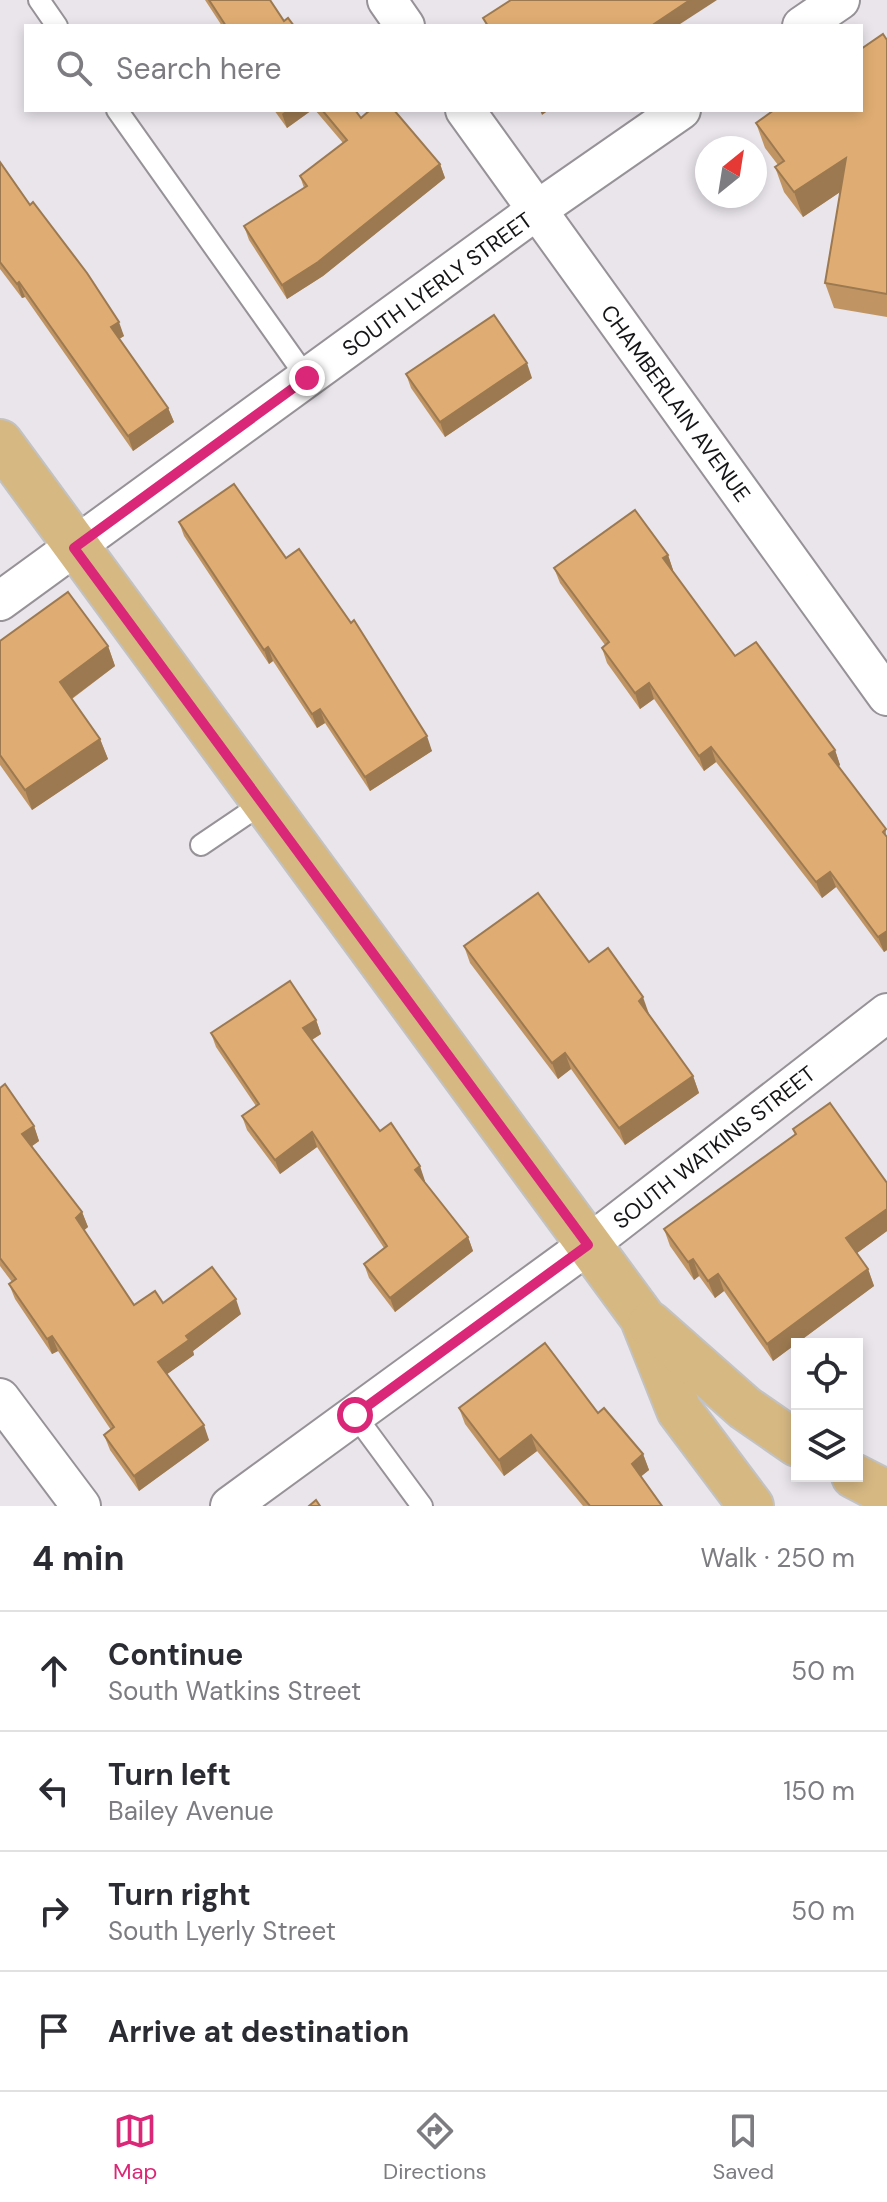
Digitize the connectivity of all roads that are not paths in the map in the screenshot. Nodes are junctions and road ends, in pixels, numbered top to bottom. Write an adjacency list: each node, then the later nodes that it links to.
1 (39, 0): 4 (lane)
2 (387, 0): 5 (street)
3 (840, 0): 6 (street)
4 (56, 24)
5 (404, 24)
6 (805, 24)
7 (118, 112): 11 (lane)
8 (466, 112): 10 (street, CHAMBERLAIN AVENUE)
9 (678, 112): 10 (street, SOUTH LYERLY STREET)
10 (537, 210): 11 (street, SOUTH LYERLY STREET); 15 (street, CHAMBERLAIN AVENUE)
11 (307, 378): 13 (street, SOUTH LYERLY STREET)
12 (0, 442): 13 (main road)
13 (74, 548): 14 (street, SOUTH LYERLY STREET); 16 (main road)
14 (0, 601)
15 (887, 696)
16 (263, 803): 17 (lane); 19 (main road)
17 (201, 845)
18 (887, 1013): 19 (street, SOUTH WATKINS STREET)
19 (588, 1245): 20 (main road); 22 (street, SOUTH WATKINS STREET)
20 (642, 1317): 23 (main road); 29 (main road)
21 (3, 1408): 26 (street)
22 (355, 1415): 27 (street, SOUTH WATKINS STREET); 28 (lane)
23 (791, 1440)
24 (863, 1481): 25 (main road)
25 (887, 1493)
26 (81, 1506)
27 (230, 1506)
28 (422, 1506)
29 (751, 1506)

